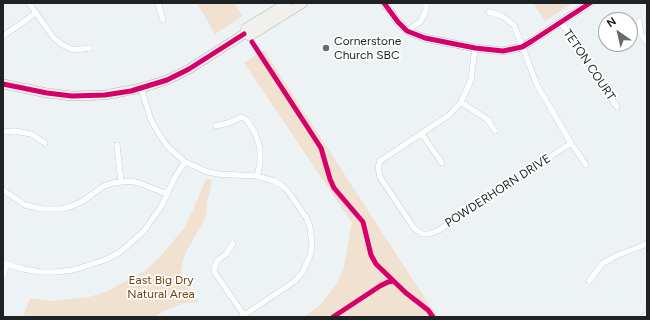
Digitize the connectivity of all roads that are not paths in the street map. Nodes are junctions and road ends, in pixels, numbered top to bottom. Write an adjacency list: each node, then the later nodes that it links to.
1 (29, 3): 9 (street)
2 (158, 3): 10 (street)
3 (287, 3): 14 (main road)
4 (303, 3): 14 (main road)
5 (384, 3): 13 (street)
6 (426, 3): 13 (street)
7 (590, 3): 11 (street)
8 (489, 12): 17 (street)
9 (36, 13): 15 (street); 18 (street)
10 (163, 20)
11 (561, 22): 17 (street); 23 (street, TETON COURT)
12 (639, 22): 16 (street)
13 (407, 30): 19 (street)
14 (244, 34): 21 (main road)
15 (3, 36)
16 (647, 42)
17 (522, 47): 19 (street); 29 (street)
18 (90, 48)
19 (475, 48): 22 (street)
20 (3, 84): 21 (main road)
21 (141, 88): 31 (street)
22 (461, 102): 25 (street); 27 (street)
23 (617, 107)
24 (216, 126): 34 (street)
25 (495, 131)
26 (3, 132): 28 (street)
27 (422, 134): 29 (street, POWDERHORN DRIVE); 32 (street)
28 (45, 143)
29 (571, 143): 33 (street)
30 (117, 145): 35 (street)
31 (185, 162): 34 (street); 37 (street)
32 (442, 163)
33 (586, 165)
34 (257, 176): 44 (street)
35 (121, 182): 36 (street); 37 (street)
36 (3, 190)
37 (167, 194): 40 (street)
38 (232, 243): 44 (street)
39 (647, 243): 42 (street)
40 (5, 264): 41 (street)
41 (3, 276)
42 (589, 281)
43 (647, 314): 45 (street)
44 (242, 316)
45 (645, 317)

